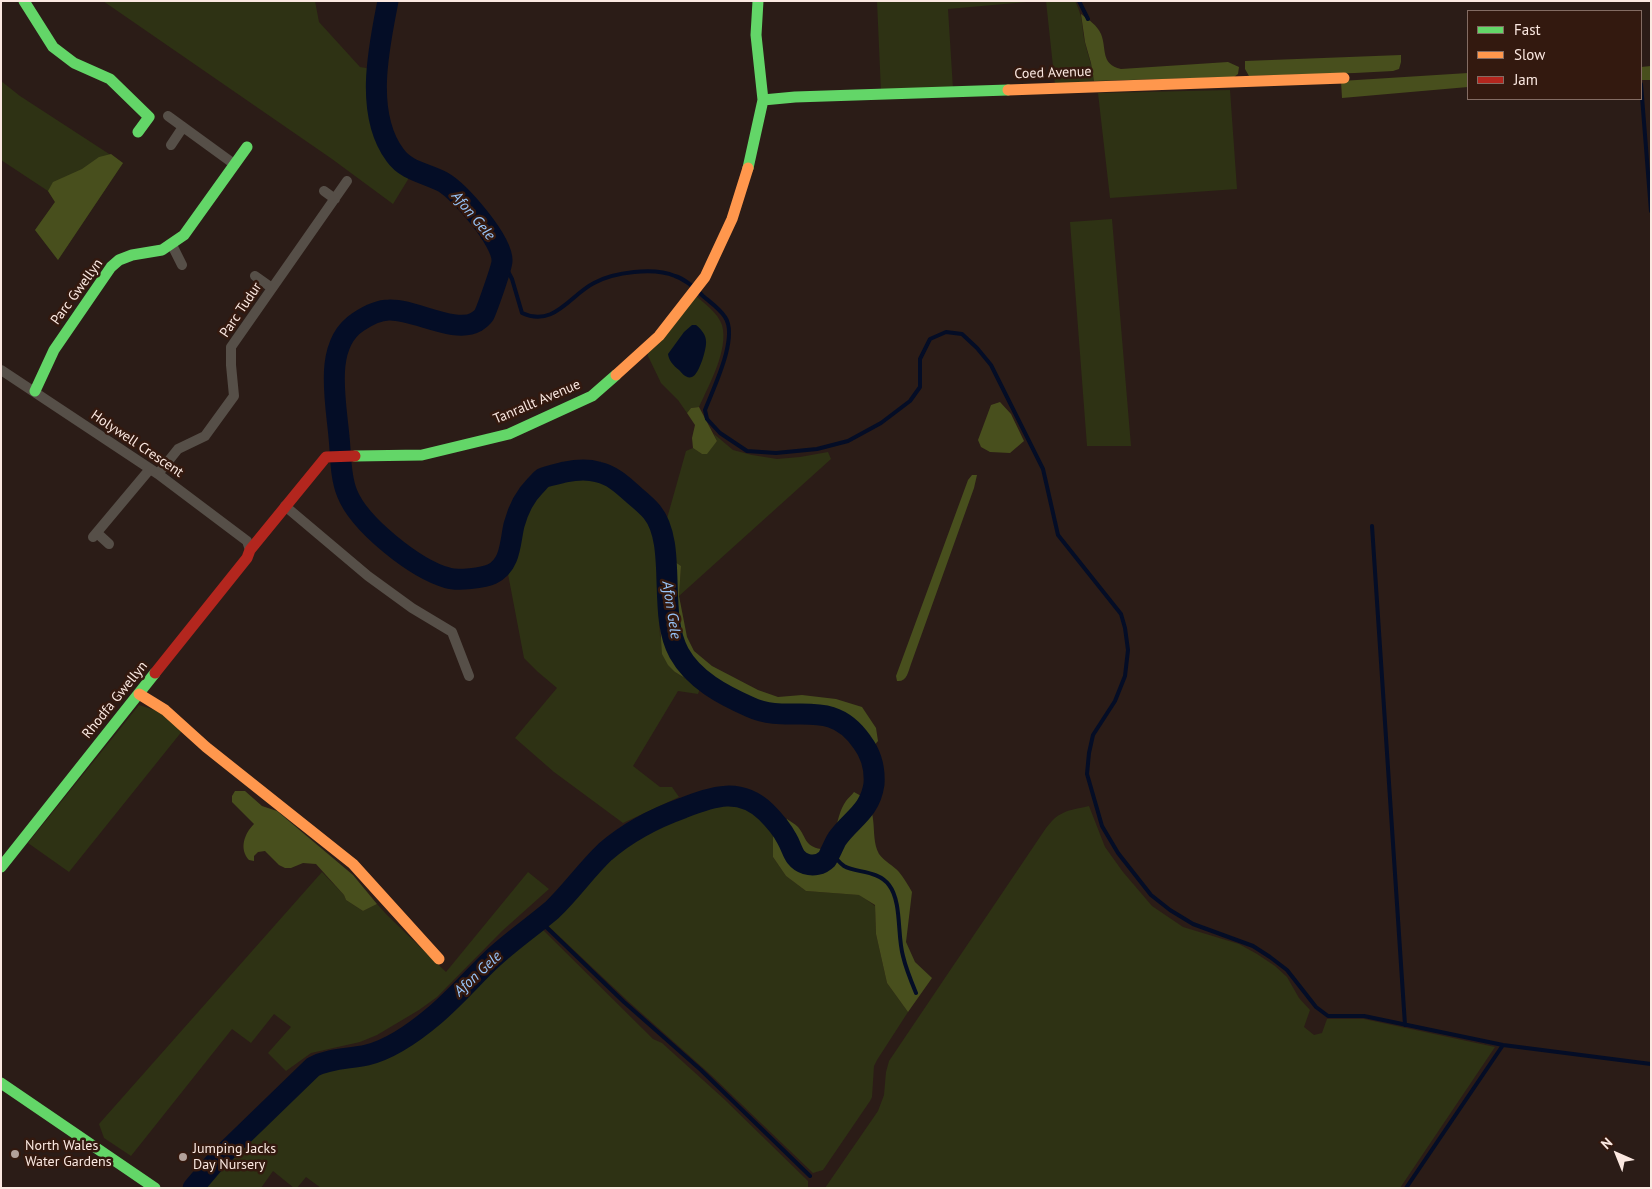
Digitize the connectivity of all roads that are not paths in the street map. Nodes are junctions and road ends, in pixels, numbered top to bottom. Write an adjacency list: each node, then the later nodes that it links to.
1 (24, 1): 7 (street)
2 (758, 1): 4 (street, Tanrallt Avenue)
3 (1344, 78): 4 (street, Coed Avenue)
4 (763, 100): 21 (street, Tanrallt Avenue)
5 (168, 116): 6 (street)
6 (184, 127): 8 (street); 10 (street)
7 (138, 132)
8 (171, 145)
9 (247, 146): 10 (street, Parc Gwellyn)
10 (234, 164): 14 (street, Parc Gwellyn)
11 (347, 181): 13 (street, Parc Tudur)
12 (324, 190): 13 (street)
13 (335, 199): 17 (street, Parc Tudur)
14 (172, 245): 15 (street); 19 (street, Parc Gwellyn)
15 (182, 264)
16 (255, 276): 17 (street)
17 (272, 288): 20 (street, Parc Tudur)
18 (1, 370): 19 (street, Holywell Crescent)
19 (35, 391): 20 (street, Holywell Crescent)
20 (154, 471): 22 (street, Parc Tudur); 23 (street, Holywell Crescent)
21 (285, 506): 23 (street, Tanrallt Avenue); 24 (street)
22 (109, 544)
23 (250, 550): 25 (street, Rhodfa Gwellyn)
24 (469, 676)
25 (139, 694): 26 (street, Rhodfa Gwellyn); 27 (street)
26 (1, 867)
27 (439, 959)
28 (1, 1083): 29 (street)
29 (155, 1188)

